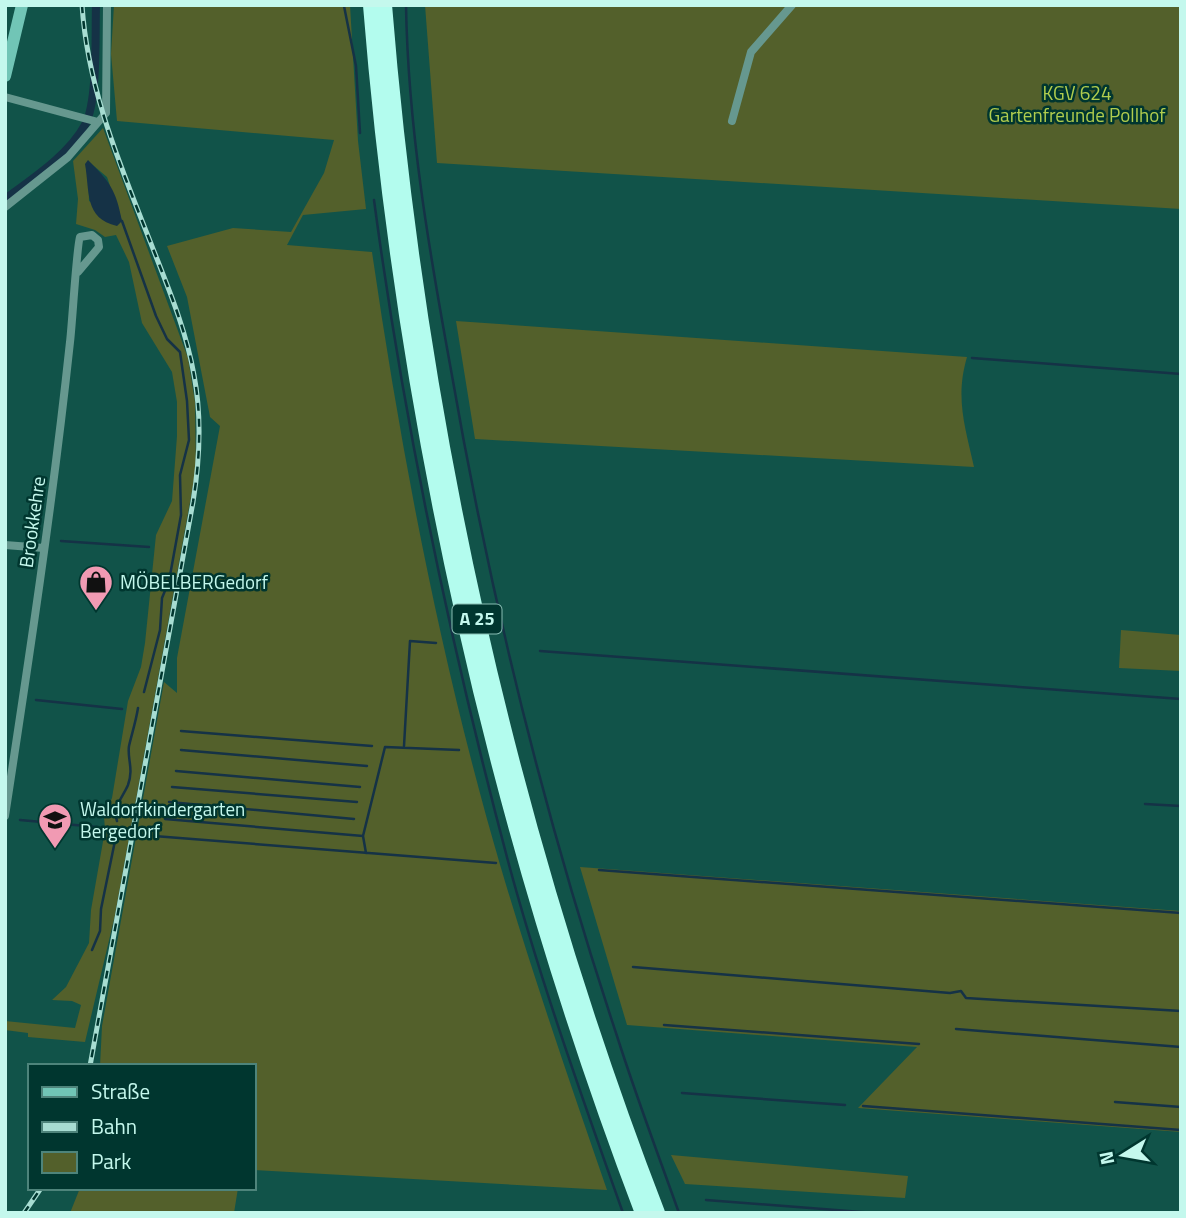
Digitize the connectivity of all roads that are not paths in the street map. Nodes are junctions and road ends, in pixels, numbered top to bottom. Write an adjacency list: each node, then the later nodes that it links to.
1 (22, 5): 6 (main road)
2 (107, 5): 8 (street)
3 (371, 5): 15 (highway, A 25)
4 (384, 5): 16 (highway, A 25)
5 (792, 5): 9 (street)
6 (5, 76)
7 (5, 97): 8 (street)
8 (90, 120): 10 (street)
9 (732, 121)
10 (5, 207)
11 (78, 272): 13 (street, Brookkehre)
12 (5, 545): 13 (street)
13 (44, 548): 14 (street, Brookkehre)
14 (5, 817)
15 (643, 1213)
16 (657, 1213)

